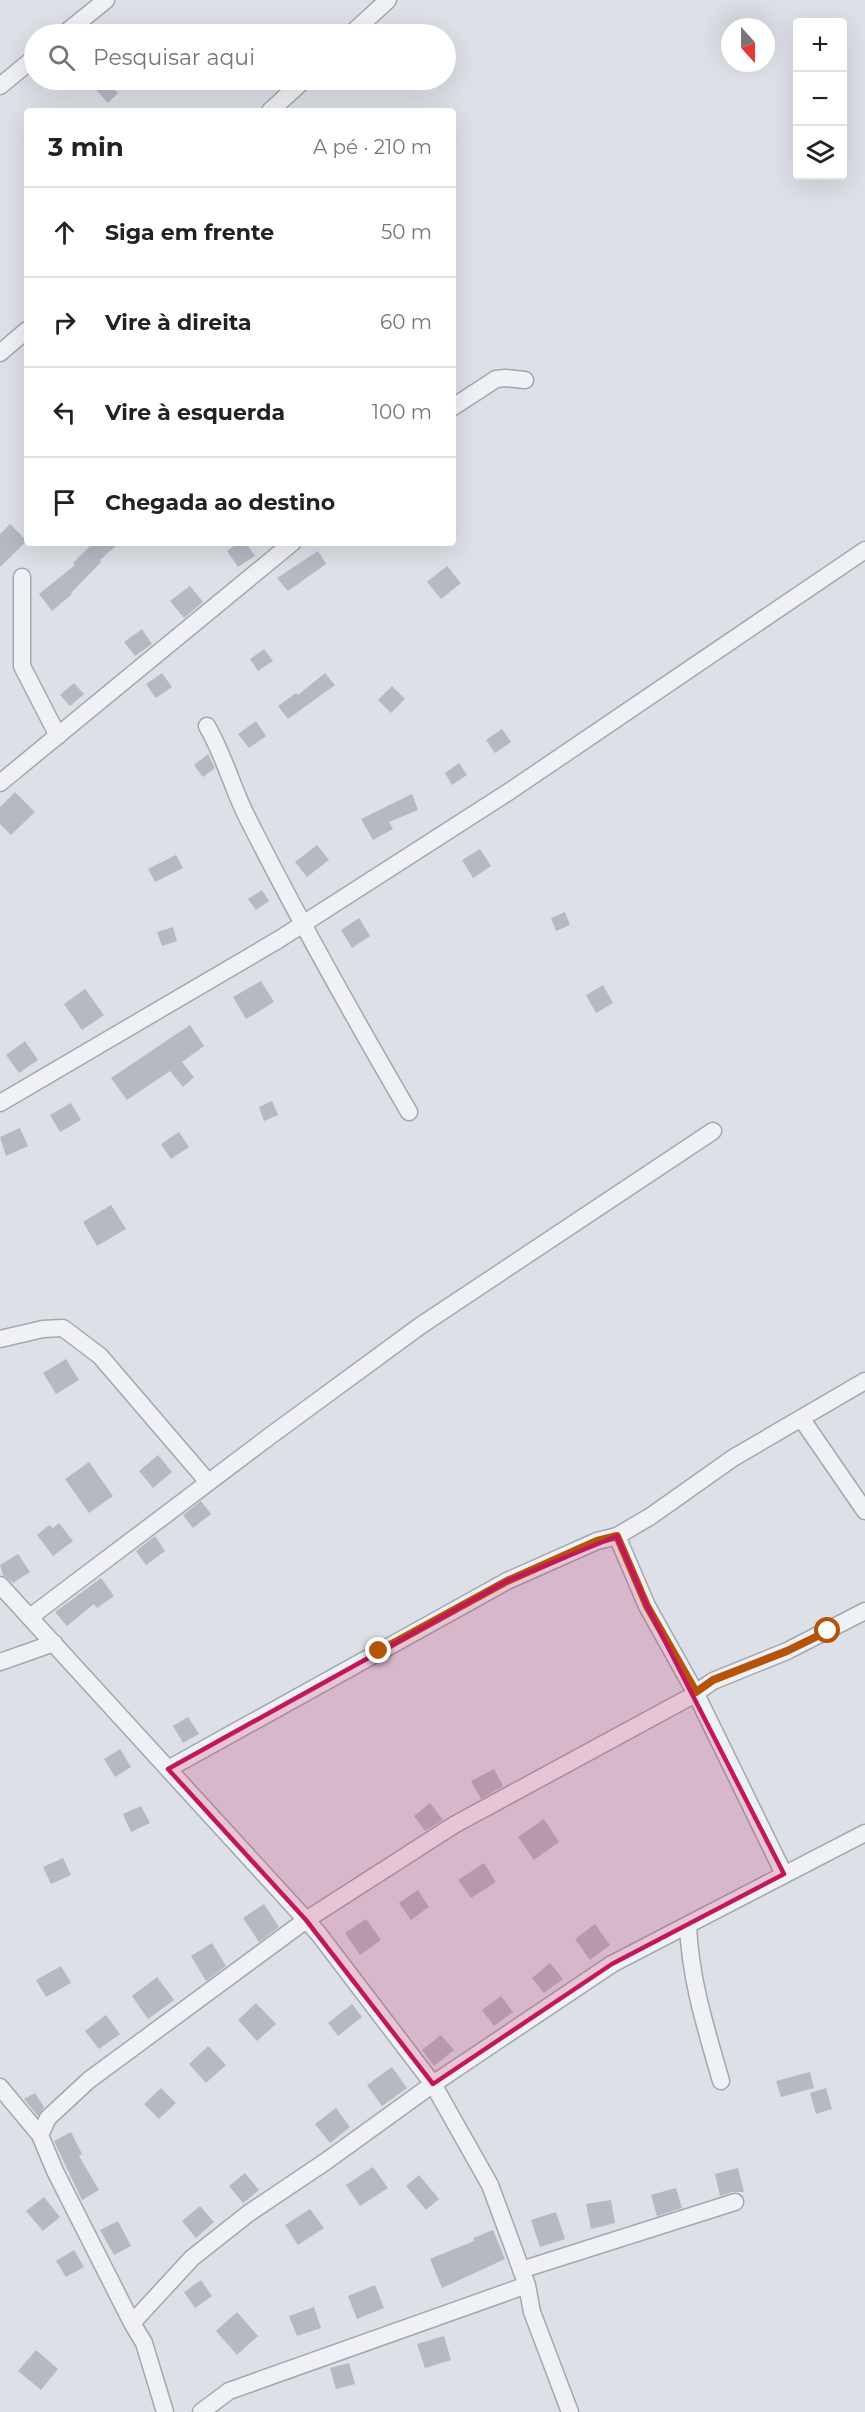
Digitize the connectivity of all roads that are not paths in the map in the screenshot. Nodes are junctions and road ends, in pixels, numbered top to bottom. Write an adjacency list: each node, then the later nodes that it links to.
1 (106, 0): 3 (street)
2 (388, 0): 4 (street)
3 (76, 24)
4 (362, 24)
5 (24, 66): 6 (street)
6 (0, 86)
7 (293, 90): 8 (street)
8 (273, 108)
9 (24, 333): 10 (street)
10 (0, 353)
11 (525, 380): 12 (street)
12 (456, 405)
13 (288, 546): 17 (street)
14 (865, 550): 19 (street)
15 (22, 578): 17 (street)
16 (207, 726): 19 (street)
17 (58, 736): 18 (street)
18 (0, 783)
19 (303, 924): 20 (street); 21 (street)
20 (0, 1103)
21 (410, 1112)
22 (713, 1131): 26 (street)
23 (0, 1339): 26 (street)
24 (865, 1381): 25 (street)
25 (801, 1418): 27 (street); 28 (street)
26 (208, 1482): 31 (street)
27 (865, 1511)
28 (617, 1536): 34 (street); 35 (street)
29 (0, 1585): 31 (street)
30 (865, 1611): 34 (street)
31 (30, 1617): 32 (street)
32 (54, 1643): 33 (street); 35 (street)
33 (0, 1662)
34 (696, 1692): 37 (street); 38 (street)
35 (168, 1769): 38 (street)
36 (865, 1833): 37 (street)
37 (784, 1874): 39 (street)
38 (306, 1920): 41 (street); 43 (street)
39 (688, 1924): 40 (street); 41 (street)
40 (721, 2081)
41 (433, 2084): 45 (street); 46 (street)
42 (0, 2087): 43 (street)
43 (40, 2135): 46 (street)
44 (735, 2202): 45 (street)
45 (524, 2277): 48 (street); 49 (street)
46 (132, 2322): 47 (street)
47 (165, 2412)
48 (201, 2412)
49 (570, 2412)

